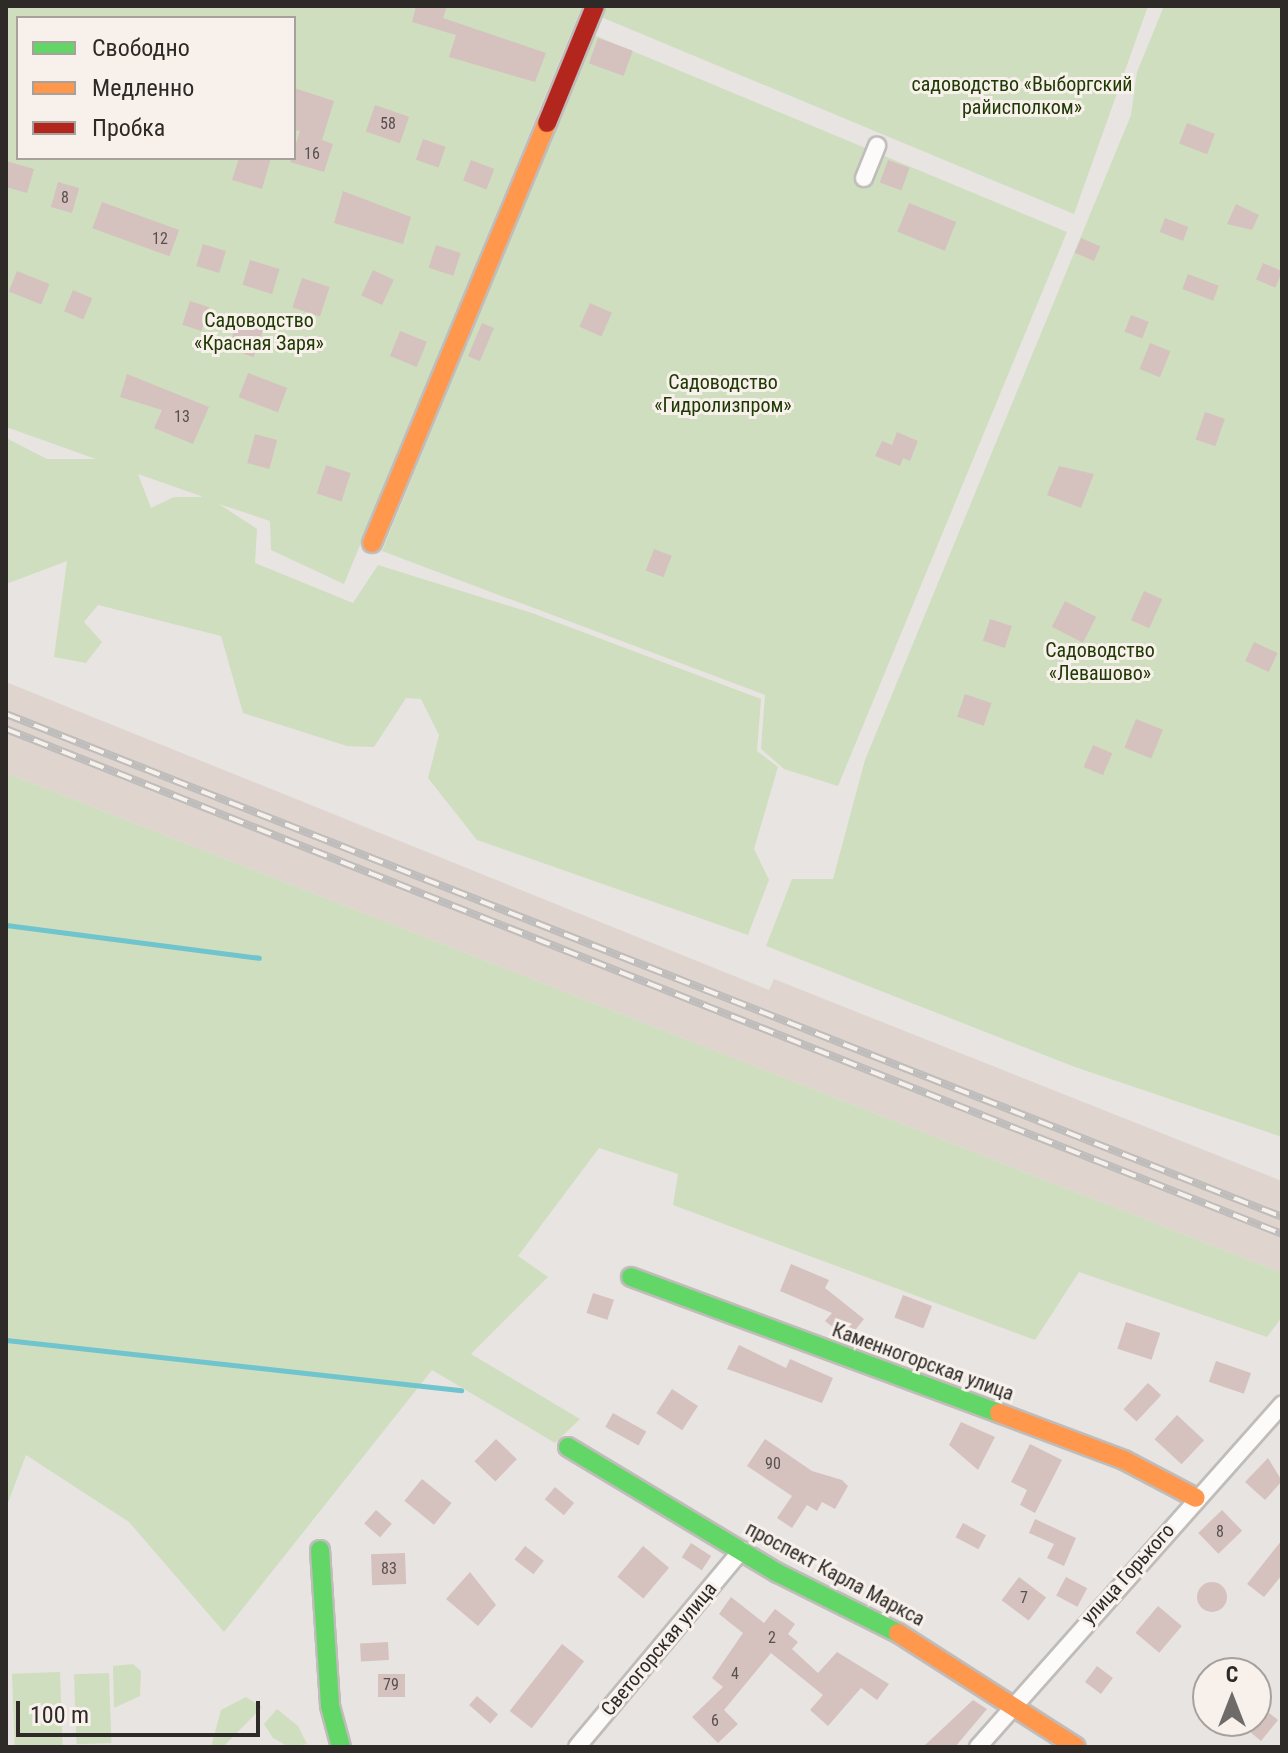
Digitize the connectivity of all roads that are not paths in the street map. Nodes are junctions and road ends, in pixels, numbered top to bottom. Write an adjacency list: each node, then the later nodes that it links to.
1 (595, 6): 4 (street)
2 (877, 145): 3 (street)
3 (864, 178)
4 (372, 543)
5 (631, 1277): 8 (street, Каменногорская улица)
6 (1282, 1405): 8 (street, улица Горького)
7 (568, 1447): 10 (street, проспект Карла Маркса)
8 (1196, 1498): 11 (street, улица Горького)
9 (320, 1550): 12 (street)
10 (742, 1550): 11 (street, проспект Карла Маркса); 13 (street, Светогорская улица)
11 (1015, 1702): 14 (street, улица Горького); 15 (street, проспект Карла Маркса)
12 (341, 1747)
13 (577, 1747)
14 (978, 1747)
15 (1076, 1747)

